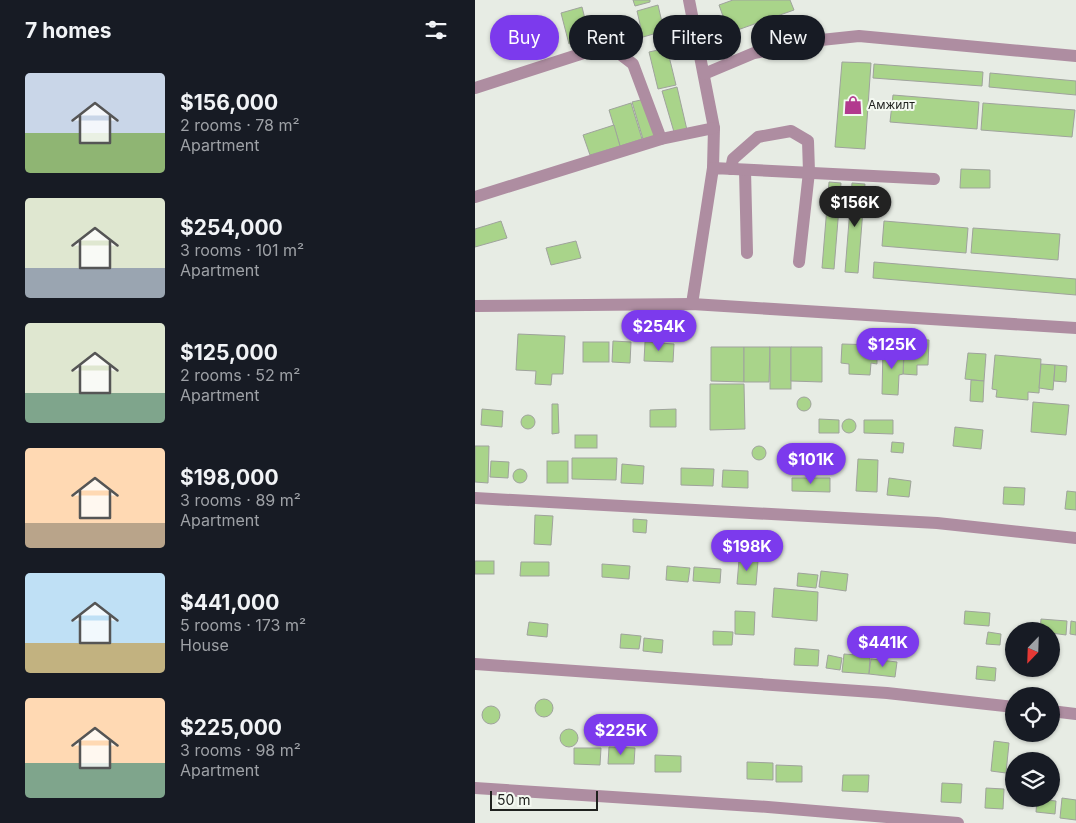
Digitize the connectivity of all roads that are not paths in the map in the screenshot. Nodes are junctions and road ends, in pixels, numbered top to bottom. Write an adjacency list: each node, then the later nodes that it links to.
1 (689, 0): 3 (street)
2 (1076, 56): 3 (street)
3 (704, 74): 5 (street)
4 (475, 88): 6 (street)
5 (714, 128): 6 (street); 7 (street)
6 (661, 139): 12 (street)
7 (713, 168): 8 (street); 15 (street)
8 (731, 169): 9 (street); 10 (street)
9 (745, 170): 10 (street); 13 (street)
10 (809, 172): 11 (street); 14 (street)
11 (934, 179)
12 (475, 197)
13 (747, 253)
14 (799, 262)
15 (692, 304): 16 (street); 17 (street)
16 (475, 306)
17 (1076, 328)
18 (475, 498): 19 (street)
19 (1076, 538)
20 (475, 664): 21 (street)
21 (1005, 706)
22 (1060, 712): 23 (street)
23 (1076, 714)
24 (475, 788): 25 (street)
25 (958, 823)

